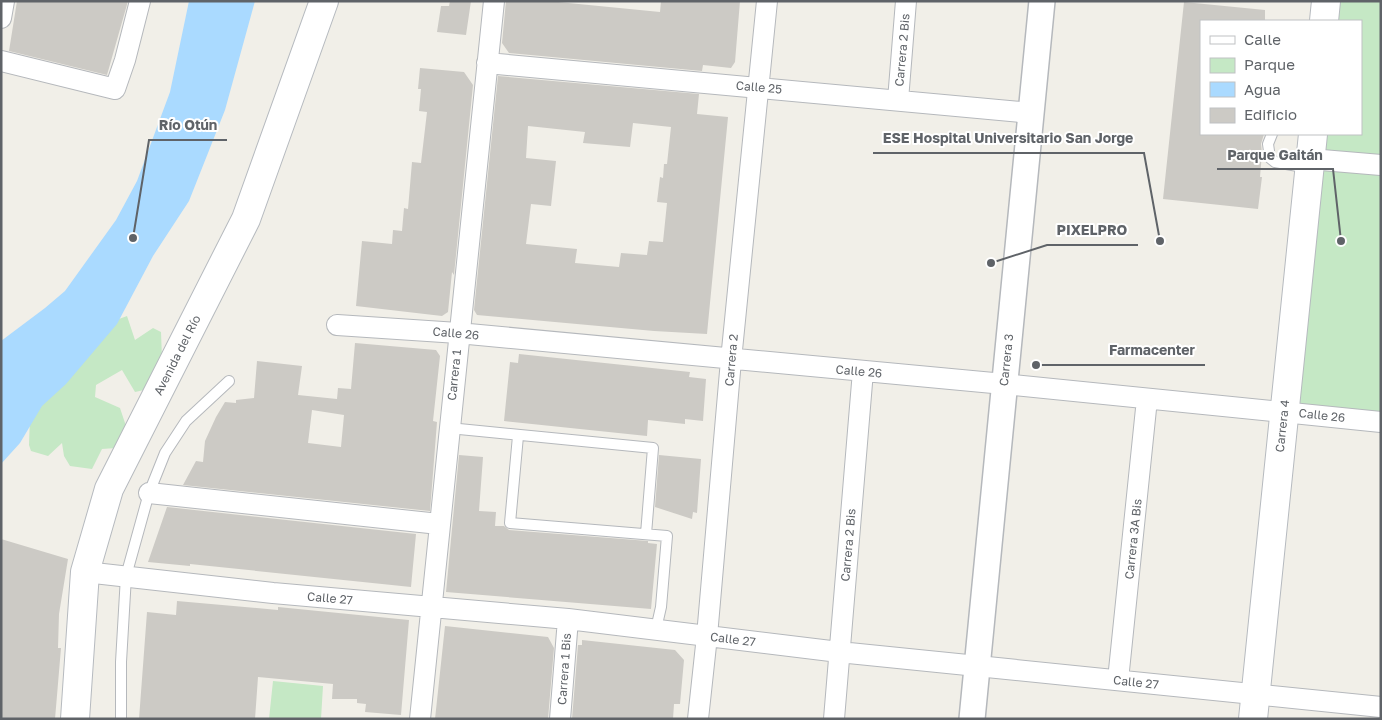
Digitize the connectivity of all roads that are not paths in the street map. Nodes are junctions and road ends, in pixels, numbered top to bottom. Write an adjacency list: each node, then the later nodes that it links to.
1 (4, 1): 9 (street)
2 (140, 1): 11 (street)
3 (324, 1): 33 (main road, Avenida del Río)
4 (494, 1): 12 (street, Carrera 1)
5 (767, 1): 13 (street, Carrera 2)
6 (906, 1): 14 (street, Carrera 2 Bis)
7 (1042, 1): 15 (street, Carrera 3)
8 (1326, 1): 10 (main road)
9 (1, 18)
10 (1324, 20)
11 (1, 62)
12 (487, 63): 13 (street, Calle 25); 20 (street, Carrera 1)
13 (758, 87): 14 (street, Calle 25); 21 (street, Carrera 2)
14 (898, 100): 15 (street, Calle 25)
15 (1031, 113): 24 (street, Carrera 3)
16 (1272, 135): 17 (lane)
17 (1311, 146): 18 (street); 26 (main road, Carrera 4)
18 (1381, 165)
19 (337, 325): 20 (street, Calle 26)
20 (458, 333): 21 (street, Calle 26); 28 (street, Carrera 1)
21 (731, 360): 22 (street, Calle 26); 38 (street, Carrera 2)
22 (863, 371): 24 (street, Calle 26); 39 (street, Carrera 2 Bis)
23 (229, 381): 30 (lane)
24 (1004, 384): 25 (street, Calle 26); 40 (street, Carrera 3)
25 (1147, 398): 26 (street, Calle 26); 41 (street, Carrera 3A Bis)
26 (1283, 411): 27 (street, Calle 26); 42 (main road, Carrera 4)
27 (1381, 422)
28 (449, 428): 29 (lane); 31 (street, Carrera 1)
29 (518, 436): 32 (lane); 32 (lane)
30 (149, 493): 31 (street); 34 (lane)
31 (439, 524): 35 (street, Carrera 1)
32 (646, 534): 37 (lane)
33 (85, 572): 34 (street, Calle 27); 44 (main road, Avenida del Río)
34 (126, 576): 35 (street, Calle 27); 45 (lane)
35 (431, 608): 36 (street, Calle 27); 46 (street, Carrera 1)
36 (568, 619): 37 (street, Calle 27); 47 (street, Carrera 1 Bis)
37 (656, 629): 38 (street, Calle 27)
38 (707, 636): 39 (street, Calle 27); 48 (street, Carrera 2)
39 (839, 652): 40 (street, Calle 27); 49 (street, Carrera 2 Bis)
40 (977, 666): 41 (street, Calle 27); 50 (street, Carrera 3)
41 (1118, 680): 42 (street, Calle 27)
42 (1254, 707): 43 (street, Calle 27)
43 (1381, 707)
44 (75, 719)
45 (121, 719)
46 (420, 719)
47 (560, 719)
48 (698, 719)
49 (834, 719)
50 (972, 719)

